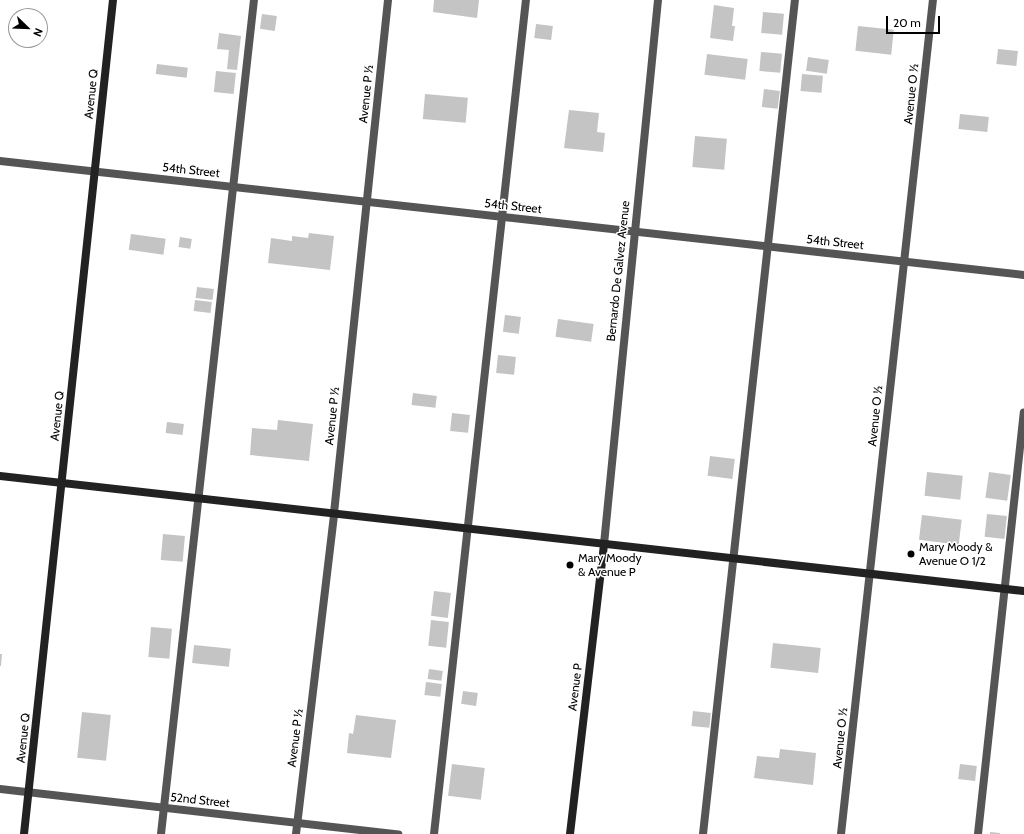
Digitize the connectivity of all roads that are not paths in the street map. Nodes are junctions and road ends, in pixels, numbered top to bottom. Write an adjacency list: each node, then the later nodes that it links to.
1 (113, 0): 9 (main road, Avenue Q)
2 (254, 0): 10 (street)
3 (388, 0): 11 (street, Avenue P ½)
4 (526, 0): 12 (street)
5 (658, 0): 13 (street, Bernardo De Galvez Avenue)
6 (795, 0): 14 (street)
7 (933, 0): 15 (street, Avenue O ½)
8 (0, 161): 9 (street, 54th Street)
9 (95, 171): 10 (street, 54th Street); 19 (main road, Avenue Q)
10 (233, 187): 11 (street, 54th Street); 20 (street)
11 (366, 202): 12 (street, 54th Street); 21 (street, Avenue P ½)
12 (502, 217): 13 (street, 54th Street); 22 (street)
13 (634, 231): 14 (street, 54th Street); 23 (street, Bernardo De Galvez Avenue)
14 (768, 246): 15 (street, 54th Street); 24 (street)
15 (904, 261): 16 (street, 54th Street); 25 (street, Avenue O ½)
16 (1024, 275)
17 (1024, 412): 26 (street)
18 (0, 476): 19 (main road)
19 (62, 483): 20 (main road); 29 (main road, Avenue Q)
20 (198, 498): 21 (main road); 30 (street)
21 (334, 513): 22 (main road); 31 (street, Avenue P ½)
22 (468, 528): 23 (main road); 36 (street)
23 (604, 544): 24 (main road); 37 (main road, Avenue P)
24 (734, 558): 25 (main road); 38 (street)
25 (870, 573): 26 (main road); 39 (street, Avenue O ½)
26 (1005, 588): 27 (main road); 40 (street)
27 (1024, 591)
28 (0, 789): 29 (street, 52nd Street)
29 (29, 793): 30 (street, 52nd Street); 32 (main road, Avenue Q)
30 (164, 808): 31 (street, 52nd Street); 33 (street)
31 (297, 823): 34 (street, Avenue P ½); 35 (street, 52nd Street)
32 (24, 834)
33 (161, 834)
34 (296, 834)
35 (398, 834)
36 (434, 834)
37 (570, 834)
38 (703, 834)
39 (841, 834)
40 (978, 834)

